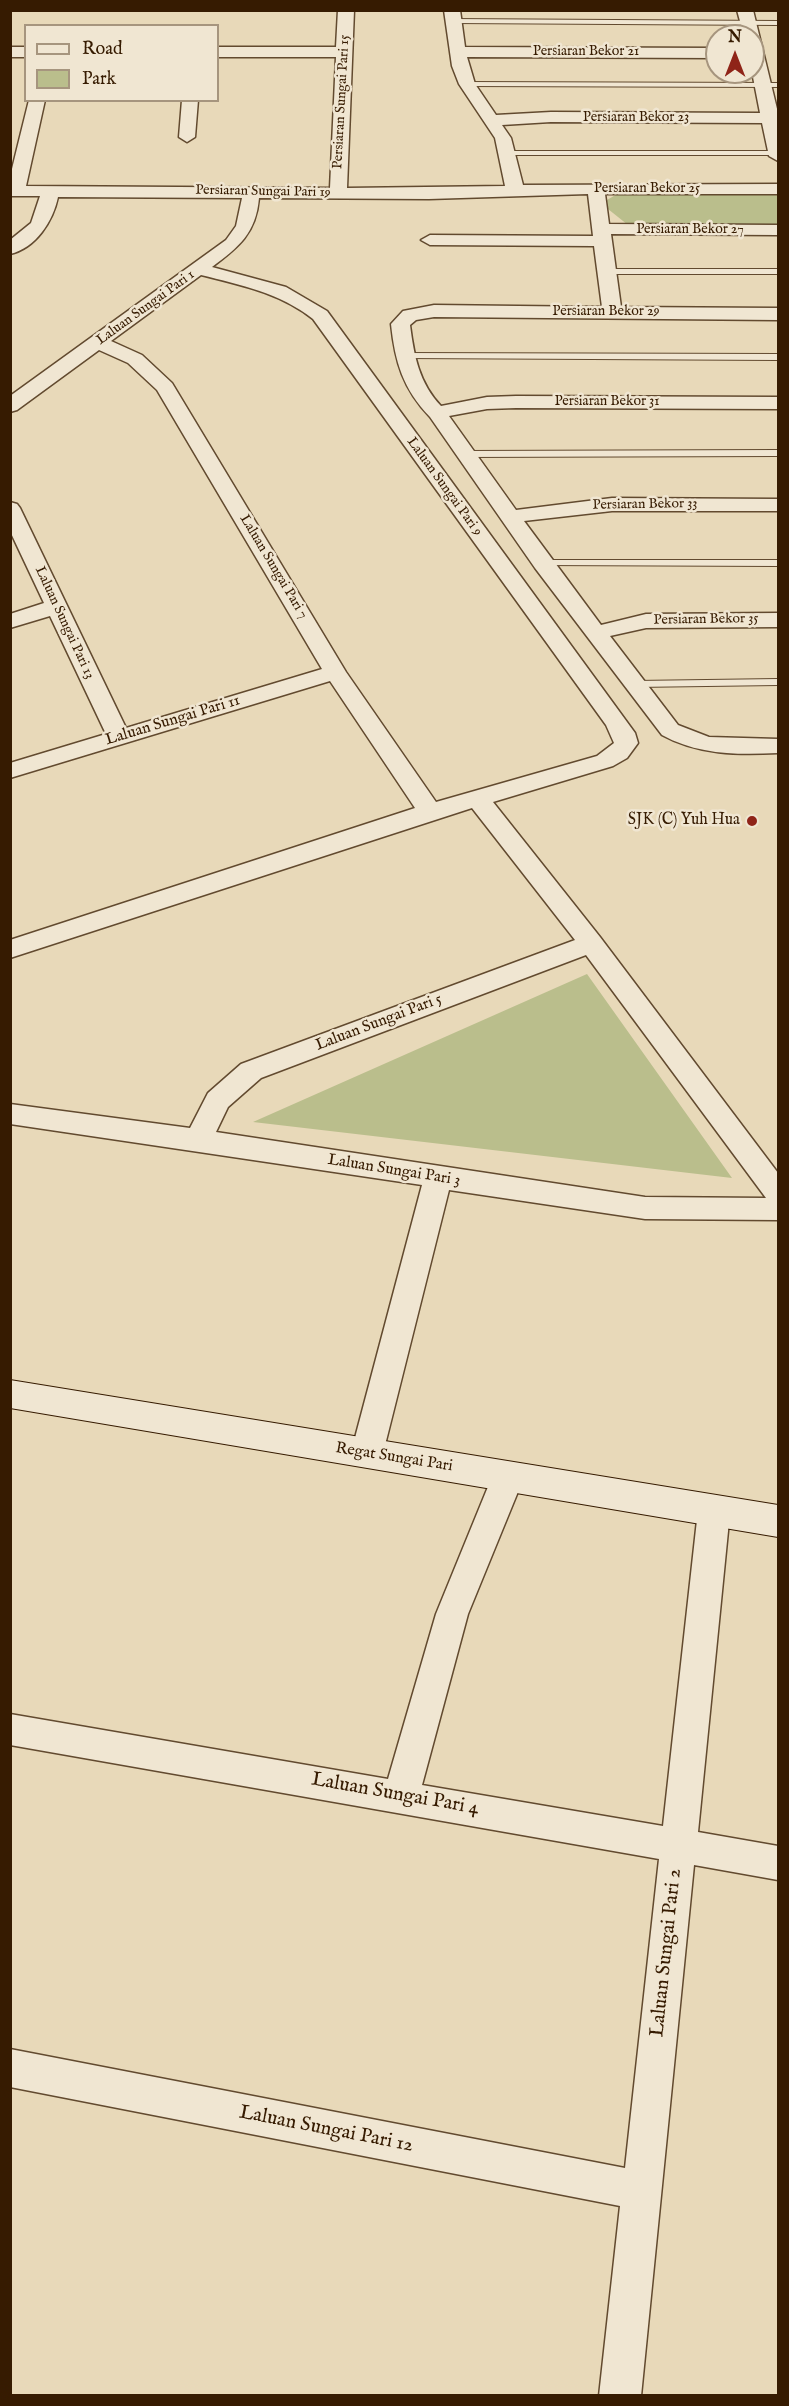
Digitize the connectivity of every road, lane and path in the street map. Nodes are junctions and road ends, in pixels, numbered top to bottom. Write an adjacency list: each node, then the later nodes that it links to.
1 (346, 10): 6 (street, Persiaran Sungai Pari 15)
2 (452, 16): 3 (lane); 7 (street)
3 (748, 23): 4 (lane)
4 (778, 23)
5 (219, 52): 6 (street)
6 (344, 52): 25 (street, Persiaran Sungai Pari 15)
7 (456, 52): 8 (street, Persiaran Bekor 21); 10 (street)
8 (705, 53)
9 (765, 70): 11 (street)
10 (467, 84): 11 (lane); 15 (street)
11 (771, 85): 14 (street)
12 (36, 102): 22 (street)
13 (190, 102): 16 (street)
14 (774, 118): 15 (street, Persiaran Bekor 23); 18 (street)
15 (493, 120): 17 (street)
16 (187, 137)
17 (509, 153): 18 (lane); 21 (street)
18 (778, 154)
19 (596, 189): 20 (street, Persiaran Bekor 25); 21 (street, Persiaran Bekor 25); 28 (street)
20 (778, 189)
21 (515, 190): 26 (street, Persiaran Sungai Pari 19)
22 (13, 191): 23 (street, Persiaran Sungai Pari 19)
23 (50, 191): 24 (street, Persiaran Sungai Pari 19); 29 (street)
24 (251, 192): 25 (street, Persiaran Sungai Pari 19); 30 (street, Laluan Sungai Pari 1)
25 (338, 193): 26 (street, Persiaran Sungai Pari 19)
26 (429, 194): 28 (street, Persiaran Bekor 27)
27 (778, 231): 28 (street, Persiaran Bekor 27)
28 (603, 235): 31 (street)
29 (10, 249)
30 (199, 269): 35 (street, Laluan Sungai Pari 1); 58 (street, Laluan Sungai Pari 9)
31 (607, 271): 32 (lane); 33 (street)
32 (778, 272)
33 (612, 312): 34 (street, Persiaran Bekor 29); 36 (street, Persiaran Bekor 29)
34 (778, 314)
35 (98, 343): 39 (street, Laluan Sungai Pari 1); 52 (street, Laluan Sungai Pari 7)
36 (404, 355): 37 (lane); 40 (street)
37 (778, 357)
38 (778, 403): 40 (street, Persiaran Bekor 31)
39 (10, 406)
40 (437, 413): 42 (street)
41 (778, 453): 42 (lane)
42 (465, 454): 45 (street)
43 (778, 505): 45 (street, Persiaran Bekor 33)
44 (10, 508): 48 (street, Laluan Sungai Pari 13)
45 (513, 517): 46 (street)
46 (543, 563): 47 (lane); 51 (street)
47 (778, 563)
48 (56, 607): 50 (street); 55 (street, Laluan Sungai Pari 13)
49 (778, 620): 51 (street, Persiaran Bekor 35)
50 (10, 621)
51 (598, 632): 54 (street)
52 (336, 672): 55 (street, Laluan Sungai Pari 11); 59 (street, Laluan Sungai Pari 7)
53 (778, 682): 54 (lane)
54 (635, 684): 56 (street)
55 (119, 737): 57 (street, Laluan Sungai Pari 11)
56 (778, 746)
57 (10, 771)
58 (477, 798): 59 (street); 60 (street)
59 (430, 812): 61 (street)
60 (591, 943): 63 (street, Laluan Sungai Pari 5); 65 (street)
61 (10, 949)
62 (10, 1114): 63 (street, Laluan Sungai Pari 3)
63 (200, 1140): 64 (street, Laluan Sungai Pari 3)
64 (438, 1178): 66 (street, Laluan Sungai Pari 3); 68 (street)
65 (778, 1193)
66 (778, 1209)
67 (10, 1394): 68 (main road, Regat Sungai Pari)
68 (367, 1454): 69 (main road, Regat Sungai Pari)
69 (508, 1477): 70 (main road, Regat Sungai Pari); 73 (street)
70 (714, 1511): 71 (main road, Regat Sungai Pari); 74 (street, Laluan Sungai Pari 2)
71 (778, 1521)
72 (10, 1729): 73 (street, Laluan Sungai Pari 4)
73 (401, 1796): 74 (street, Laluan Sungai Pari 4)
74 (679, 1845): 75 (street, Laluan Sungai Pari 4); 77 (street, Laluan Sungai Pari 2)
75 (778, 1863)
76 (10, 2068): 77 (street, Laluan Sungai Pari 12)
77 (642, 2191): 78 (street, Laluan Sungai Pari 2)
78 (620, 2396)

